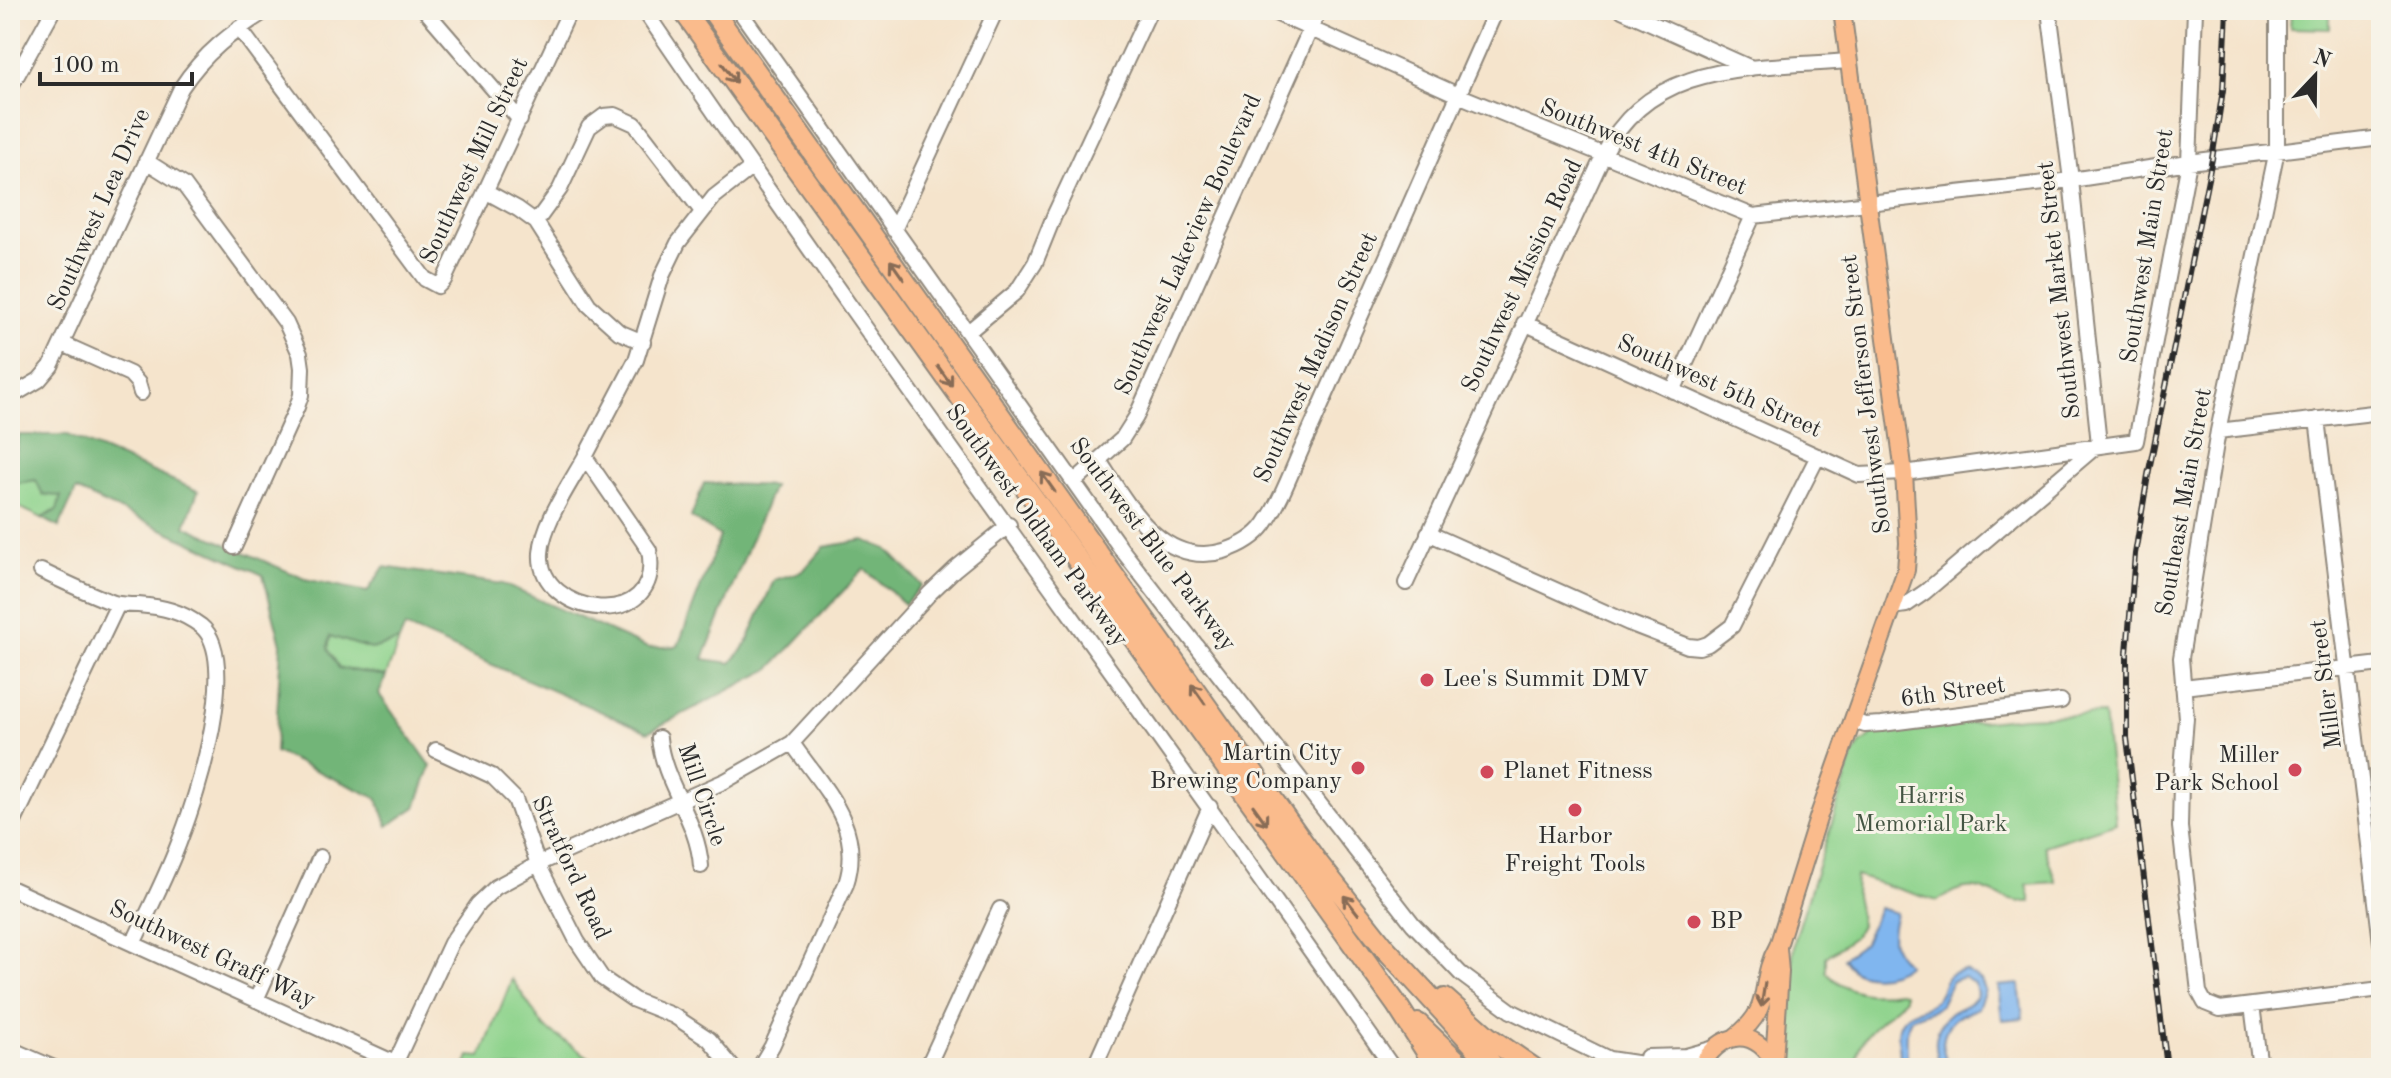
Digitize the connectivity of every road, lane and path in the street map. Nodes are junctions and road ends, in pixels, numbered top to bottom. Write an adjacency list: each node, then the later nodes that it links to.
1 (53, 10): 23 (street)
2 (267, 10): 19 (street, Southwest Lea Drive)
3 (425, 10): 25 (street)
4 (570, 10): 25 (street, Southwest Mill Street)
5 (644, 10): 31 (street, Southwest Oldham Parkway)
6 (683, 10): 85 (highway, one-way to 85)
7 (712, 10): 82 (highway, one-way to 7)
8 (739, 10): 38 (street, Southwest Blue Parkway)
9 (996, 10): 38 (street)
10 (1150, 10): 40 (street)
11 (1269, 10): 20 (street, Southwest 4th Street)
12 (1319, 10): 20 (street, Southwest Lakeview Boulevard)
13 (1496, 10): 24 (street, Southwest Madison Street)
14 (1622, 10): 22 (street)
15 (1842, 10): 21 (main road, Southwest Jefferson Street)
16 (2049, 10): 32 (street, Southwest Market Street)
17 (2195, 10): 30 (street, Southwest Main Street)
18 (2277, 10): 27 (street, Southeast Main Street)
19 (239, 28): 29 (street, Southwest Lea Drive); 33 (street, Southwest Mill Street)
20 (1311, 29): 24 (street, Southwest 4th Street); 53 (street, Southwest Lakeview Boulevard)
21 (1849, 61): 22 (street, Southwest Mission Road); 34 (main road, Southwest Jefferson Street)
22 (1751, 68): 28 (street, Southwest Mission Road)
23 (10, 88)
24 (1458, 95): 28 (street, Southwest 4th Street); 53 (street, Southwest Madison Street)
25 (520, 120): 33 (street, Southwest Mill Street)
26 (2381, 138): 27 (street, Southwest 4th Street)
27 (2277, 150): 30 (street, Southwest 4th Street); 48 (street, Southeast Main Street)
28 (1603, 156): 36 (street, Southwest 4th Street); 39 (street, Southwest Mission Road)
29 (146, 161): 42 (street, Southwest Lea Drive); 58 (street)
30 (2189, 162): 32 (street, Southwest 4th Street); 49 (street, Southwest Main Street)
31 (751, 168): 35 (street); 56 (street, Southwest Oldham Parkway)
32 (2071, 180): 34 (street, Southwest 4th Street); 50 (street, Southwest Market Street)
33 (487, 192): 37 (street)
34 (1868, 203): 36 (street, Southwest 4th Street); 54 (main road, Southwest Jefferson Street)
35 (701, 210): 37 (street); 41 (street)
36 (1753, 216): 43 (street)
37 (536, 222): 41 (street)
38 (894, 230): 40 (street, Southwest Blue Parkway)
39 (1524, 323): 43 (street, Southwest 5th Street); 57 (street, Southwest Mission Road)
40 (968, 332): 55 (street, Southwest Blue Parkway)
41 (643, 342): 52 (street)
42 (63, 344): 44 (street); 45 (street, Southwest Lea Drive)
43 (1673, 391): 51 (street, Southwest 5th Street)
44 (141, 393)
45 (10, 397)
46 (2381, 412): 47 (street)
47 (2317, 419): 48 (street); 64 (street, Miller Street)
48 (2218, 431): 65 (street, Southeast Main Street)
49 (2136, 441): 50 (street, Southwest 5th Street)
50 (2099, 444): 54 (street, Southwest 5th Street); 62 (street, Southwest Market Street)
51 (1818, 456): 54 (street, Southwest 5th Street); 57 (street)
52 (585, 457): 52 (street)
53 (1100, 462): 55 (street, Southwest Lakeview Boulevard)
54 (1904, 473): 62 (main road, Southwest Jefferson Street)
55 (1075, 481): 88 (street, Southwest Blue Parkway)
56 (1009, 525): 69 (street); 72 (street, Southwest Oldham Parkway)
57 (1428, 533): 60 (street, Southwest Mission Road)
58 (234, 547)
59 (41, 571): 61 (street)
60 (1406, 583)
61 (118, 604): 73 (street); 80 (street)
62 (1892, 607): 67 (main road, Southwest Jefferson Street)
63 (2381, 664): 64 (street)
64 (2347, 668): 65 (street); 79 (street, Miller Street)
65 (2183, 687): 86 (street, Southeast Main Street)
66 (2061, 701): 67 (street, 6th Street)
67 (1852, 721): 81 (main road, Southwest Jefferson Street)
68 (659, 738): 71 (street, Mill Circle)
69 (792, 743): 71 (street); 95 (street)
70 (436, 750): 75 (street, Stratford Road)
71 (680, 801): 75 (street); 76 (street, Mill Circle)
72 (1210, 807): 97 (street); 98 (street, Southwest Oldham Parkway)
73 (10, 830)
74 (320, 857): 84 (street)
75 (538, 864): 91 (street); 94 (street, Stratford Road)
76 (701, 866)
77 (10, 888): 80 (street, Southwest Graff Way)
78 (1000, 909): 96 (street)
79 (2381, 943)
80 (133, 944): 84 (street, Southwest Graff Way)
81 (1778, 946): 87 (main road, Southwest Jefferson Street, one-way to 87); 92 (main road, Southwest Jefferson Street)
82 (1384, 947): 101 (highway); 102 (highway)
83 (2381, 989): 86 (street)
84 (256, 1000): 91 (street, Southwest Graff Way)
85 (1397, 1005): 99 (highway); 100 (highway)
86 (2252, 1005): 105 (street)
87 (1735, 1037): 89 (main road, Southwest Jefferson Street); 92 (main road)
88 (1587, 1048): 89 (street, Southwest Blue Parkway); 103 (street, Southwest Blue Parkway)
89 (1715, 1048): 104 (main road)
90 (10, 1049): 93 (street)
91 (394, 1065)
92 (1775, 1065)
93 (54, 1068)
94 (733, 1068)
95 (759, 1068)
96 (927, 1068)
97 (1094, 1068)
98 (1393, 1068)
99 (1437, 1068)
100 (1464, 1068)
101 (1495, 1068)
102 (1533, 1068)
103 (1669, 1068)
104 (1700, 1068)
105 (2260, 1068)

